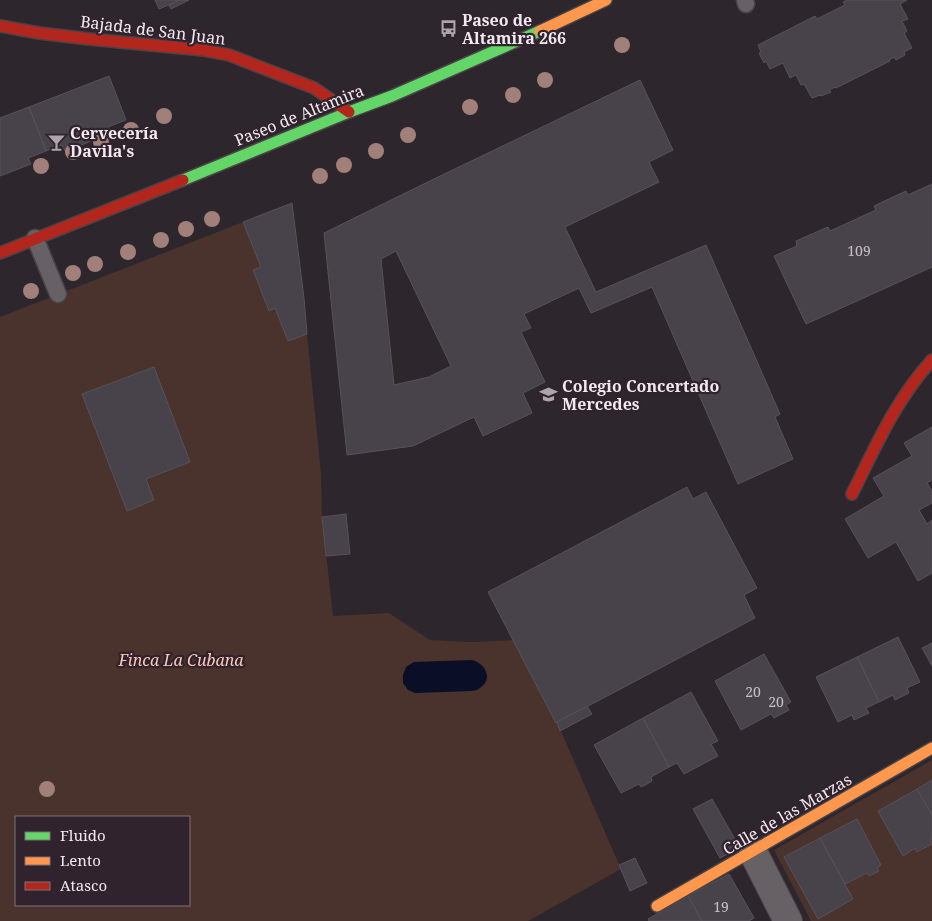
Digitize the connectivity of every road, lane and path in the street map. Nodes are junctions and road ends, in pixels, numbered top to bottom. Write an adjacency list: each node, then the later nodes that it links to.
1 (606, 0): 3 (street, Paseo de Altamira)
2 (0, 26): 3 (street, Bajada de San Juan)
3 (349, 112): 4 (street, Paseo de Altamira)
4 (36, 238): 5 (street, Paseo de Altamira); 6 (lane)
5 (0, 252)
6 (58, 294)
7 (932, 360): 8 (street)
8 (852, 494)
9 (932, 748): 10 (street, Calle de las Marzas)
10 (753, 852): 11 (street, Calle de las Marzas); 12 (street)
11 (657, 906)
12 (788, 921)

